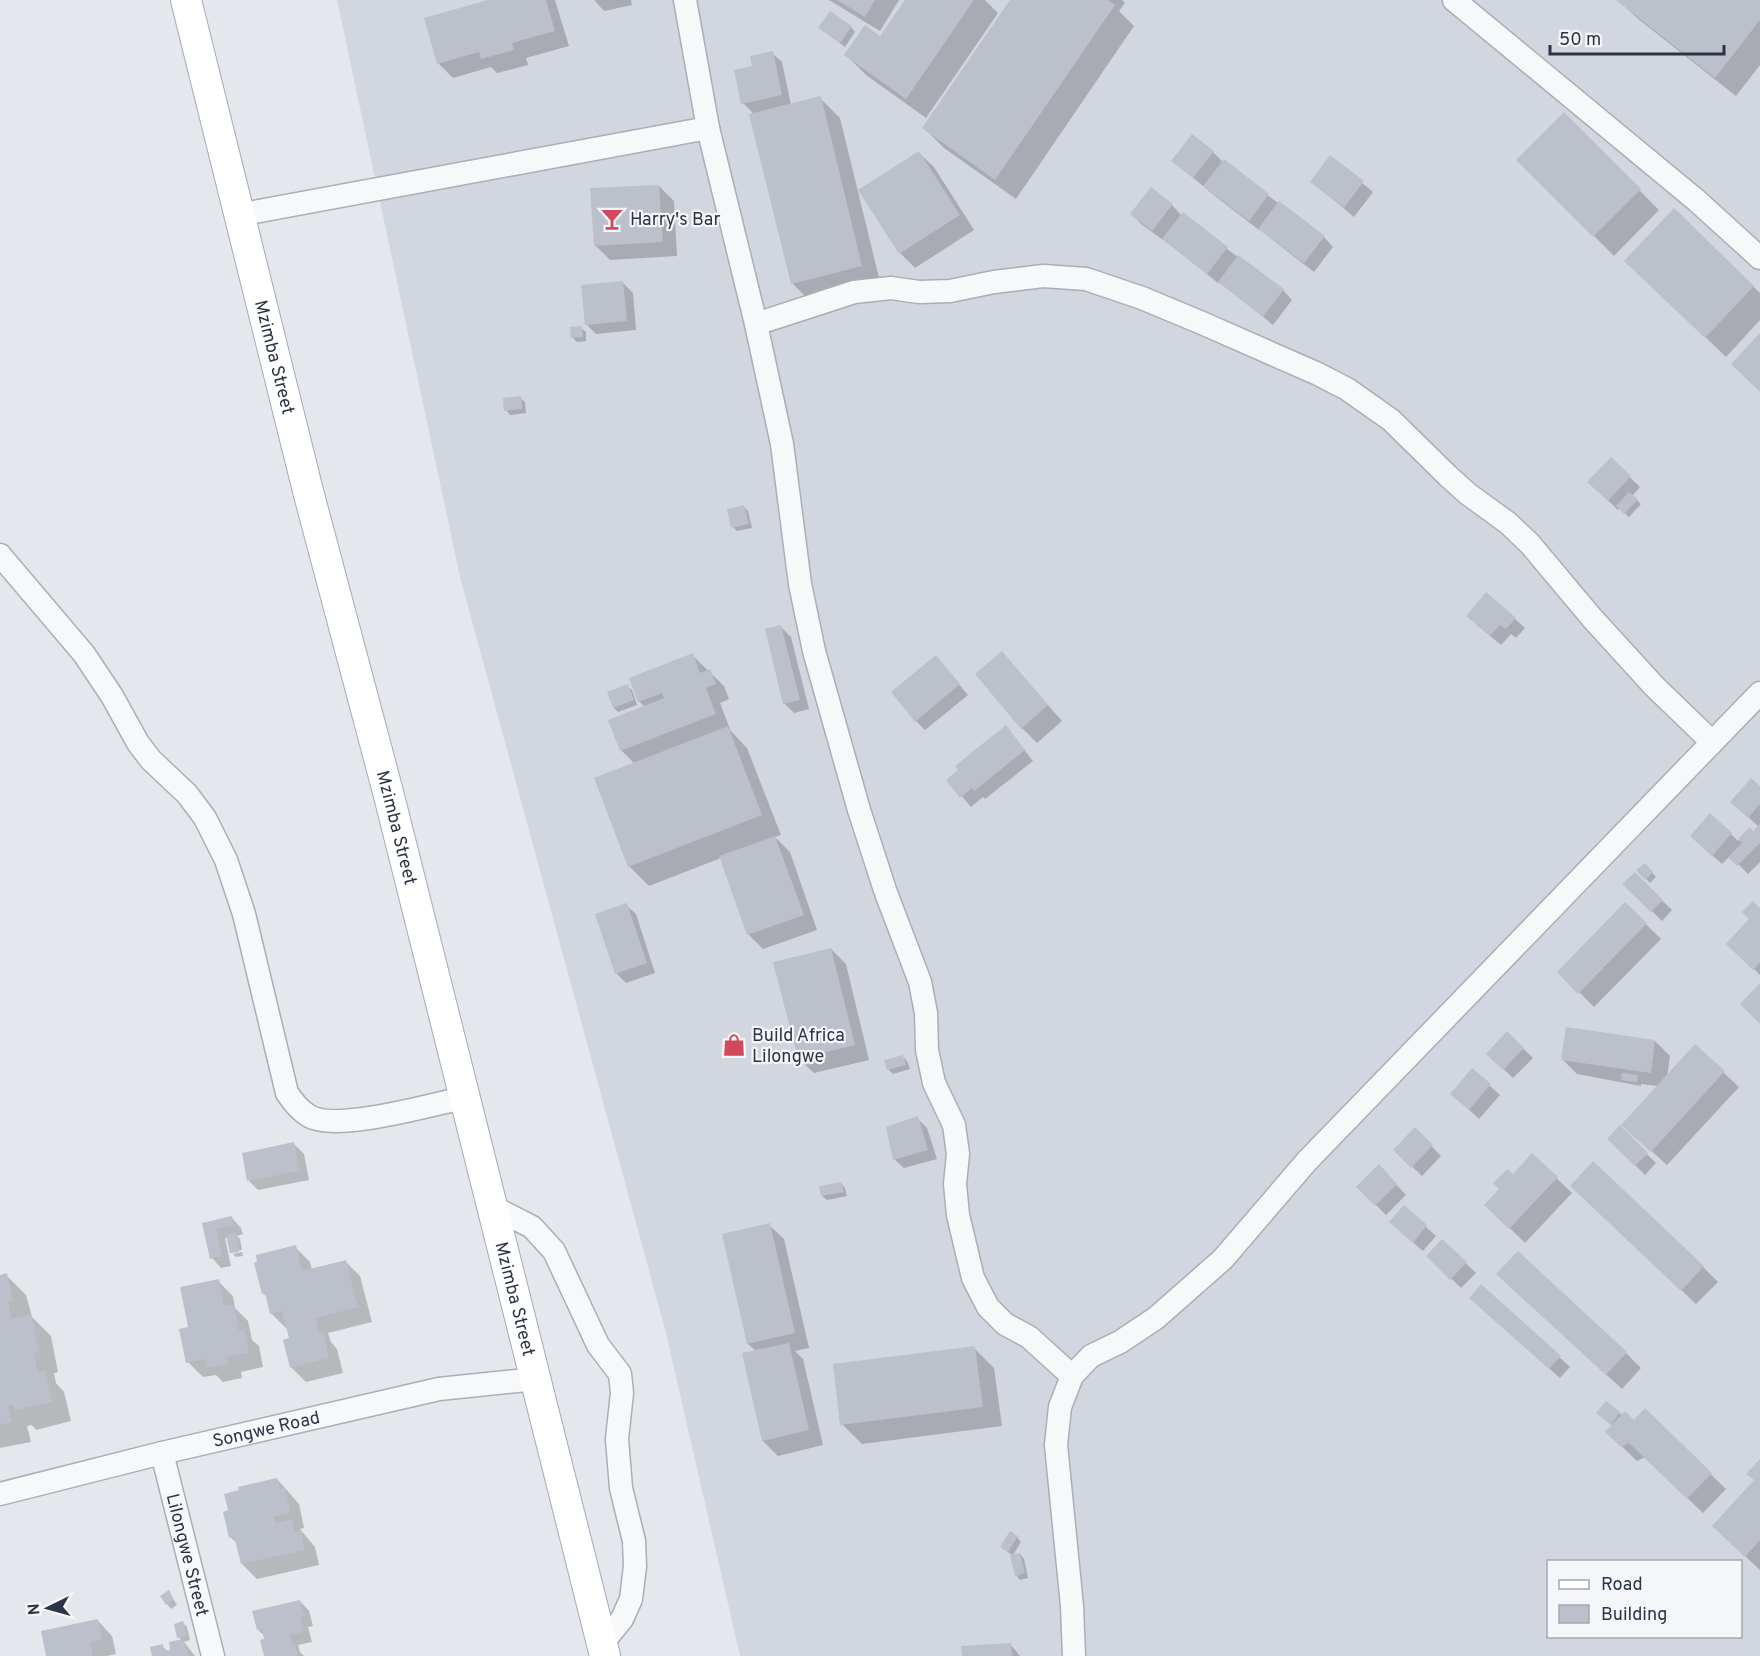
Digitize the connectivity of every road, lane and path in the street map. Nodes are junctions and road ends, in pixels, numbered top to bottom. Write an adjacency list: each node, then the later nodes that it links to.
1 (186, 0): 5 (main road, Mzimba Street)
2 (685, 0): 4 (street)
3 (1454, 0): 6 (street)
4 (708, 128): 5 (street); 7 (street)
5 (238, 215): 11 (main road, Mzimba Street)
6 (1760, 258)
7 (756, 324): 10 (street); 13 (street)
8 (0, 555): 11 (street)
9 (1757, 702): 10 (street)
10 (1712, 742): 13 (street)
11 (463, 1098): 12 (main road, Mzimba Street)
12 (491, 1206): 14 (main road, Mzimba Street); 17 (street)
13 (1072, 1376): 19 (street)
14 (536, 1379): 15 (street, Songwe Road); 17 (main road, Mzimba Street)
15 (162, 1453): 16 (street, Songwe Road); 18 (street, Lilongwe Street)
16 (0, 1494)
17 (603, 1650)
18 (213, 1656)
19 (1074, 1656)

